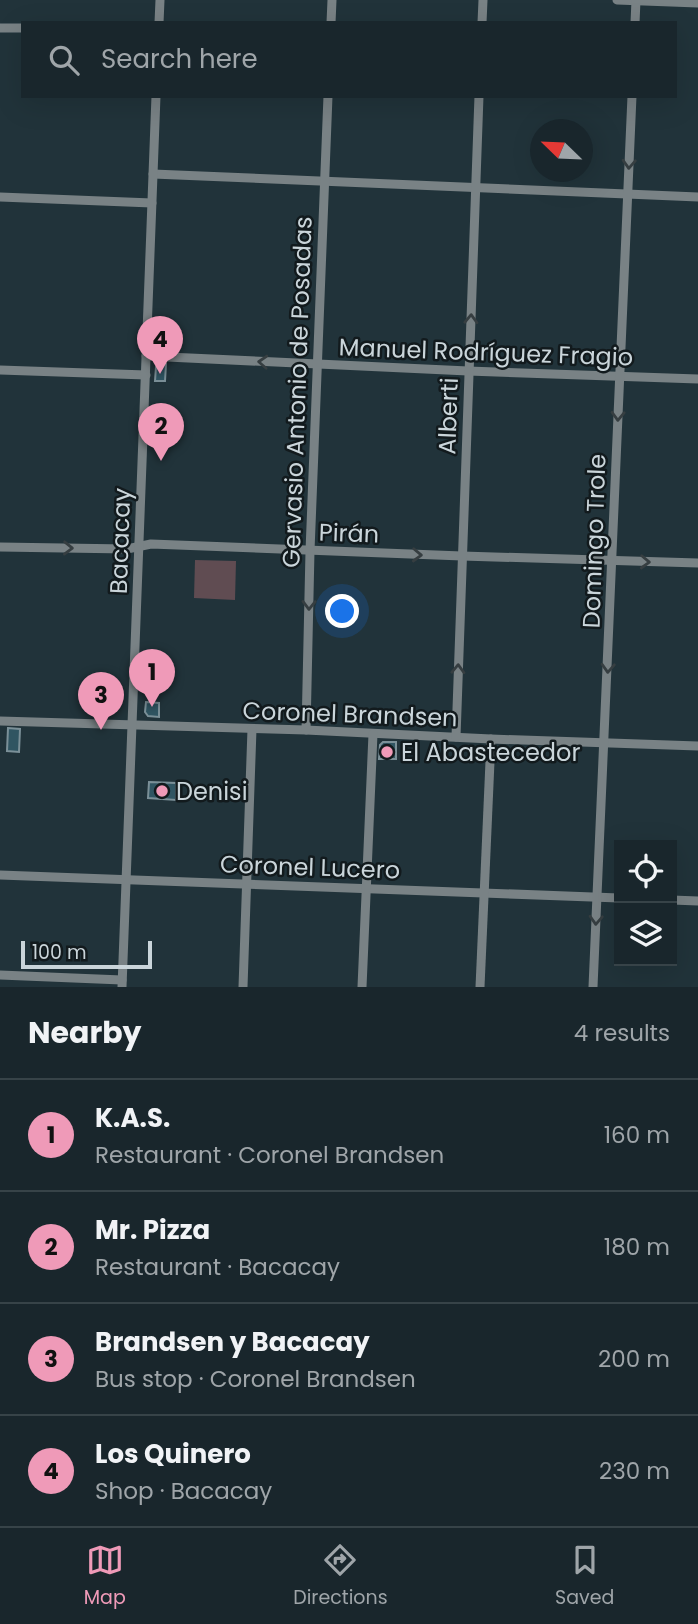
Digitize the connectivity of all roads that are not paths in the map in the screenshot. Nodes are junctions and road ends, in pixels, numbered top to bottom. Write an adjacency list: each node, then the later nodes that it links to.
1 (160, 0): 7 (street)
2 (332, 0): 8 (street)
3 (483, 0): 9 (street)
4 (617, 0): 5 (street)
5 (636, 1): 6 (street); 10 (street)
6 (698, 4)
7 (159, 21)
8 (331, 21)
9 (482, 21)
10 (635, 21)
11 (0, 28): 12 (street)
12 (21, 28)
13 (156, 98): 17 (street, Bacacay)
14 (328, 98): 18 (street, Gervasio Antonio de Posadas)
15 (479, 98): 19 (street, Alberti)
16 (632, 98): 20 (street, Domingo Trole, one-way to 20)
17 (153, 174): 18 (street); 23 (street, Bacacay)
18 (325, 182): 19 (street); 25 (street, Gervasio Antonio de Posadas)
19 (476, 188): 20 (street); 27 (street, Alberti, one-way to 19)
20 (627, 195): 22 (street); 29 (street, Domingo Trole)
21 (0, 197): 23 (street)
22 (698, 197)
23 (152, 203): 24 (street, Bacacay)
24 (146, 356): 25 (street, Manuel Rodríguez Fragio, one-way to 24); 28 (street, Bacacay)
25 (317, 364): 27 (street, Manuel Rodríguez Fragio); 33 (street, Gervasio Antonio de Posadas)
26 (0, 370): 28 (street)
27 (468, 371): 29 (street, Manuel Rodríguez Fragio); 34 (street, Alberti)
28 (146, 375): 32 (street, Bacacay)
29 (620, 377): 30 (street, Manuel Rodríguez Fragio); 35 (street, Domingo Trole, one-way to 35)
30 (698, 380)
31 (0, 547): 32 (street, Pirán, one-way to 32)
32 (139, 547): 33 (street, Pirán); 38 (street, Bacacay)
33 (310, 551): 34 (street, Pirán, one-way to 34); 40 (street, Gervasio Antonio de Posadas, one-way to 40)
34 (462, 556): 35 (street, Pirán); 42 (street, Alberti, one-way to 34)
35 (612, 561): 36 (street, Pirán, one-way to 36); 44 (street, Domingo Trole, one-way to 44)
36 (698, 564)
37 (0, 721): 38 (street, Coronel Brandsen)
38 (132, 726): 39 (street, Coronel Brandsen); 47 (street, Bacacay)
39 (252, 729): 40 (street, Coronel Brandsen); 48 (street)
40 (306, 730): 41 (street, Coronel Brandsen)
41 (373, 734): 42 (street, Coronel Brandsen); 49 (street)
42 (456, 737): 43 (street, Coronel Brandsen)
43 (491, 739): 44 (street, Coronel Brandsen); 50 (street)
44 (604, 743): 45 (street, Coronel Brandsen); 51 (street, Domingo Trole)
45 (698, 746)
46 (0, 875): 47 (street, Coronel Lucero)
47 (126, 879): 48 (street, Coronel Lucero); 56 (street, Bacacay)
48 (248, 884): 49 (street, Coronel Lucero); 57 (street)
49 (366, 889): 50 (street, Coronel Lucero); 58 (street)
50 (483, 894): 51 (street, Coronel Lucero); 59 (street)
51 (597, 897): 52 (street, Coronel Lucero); 60 (street, Domingo Trole, one-way to 60)
52 (614, 898)
53 (677, 900): 54 (street)
54 (698, 901)
55 (0, 975): 56 (street)
56 (122, 984)
57 (243, 987)
58 (362, 987)
59 (480, 987)
60 (593, 987)

